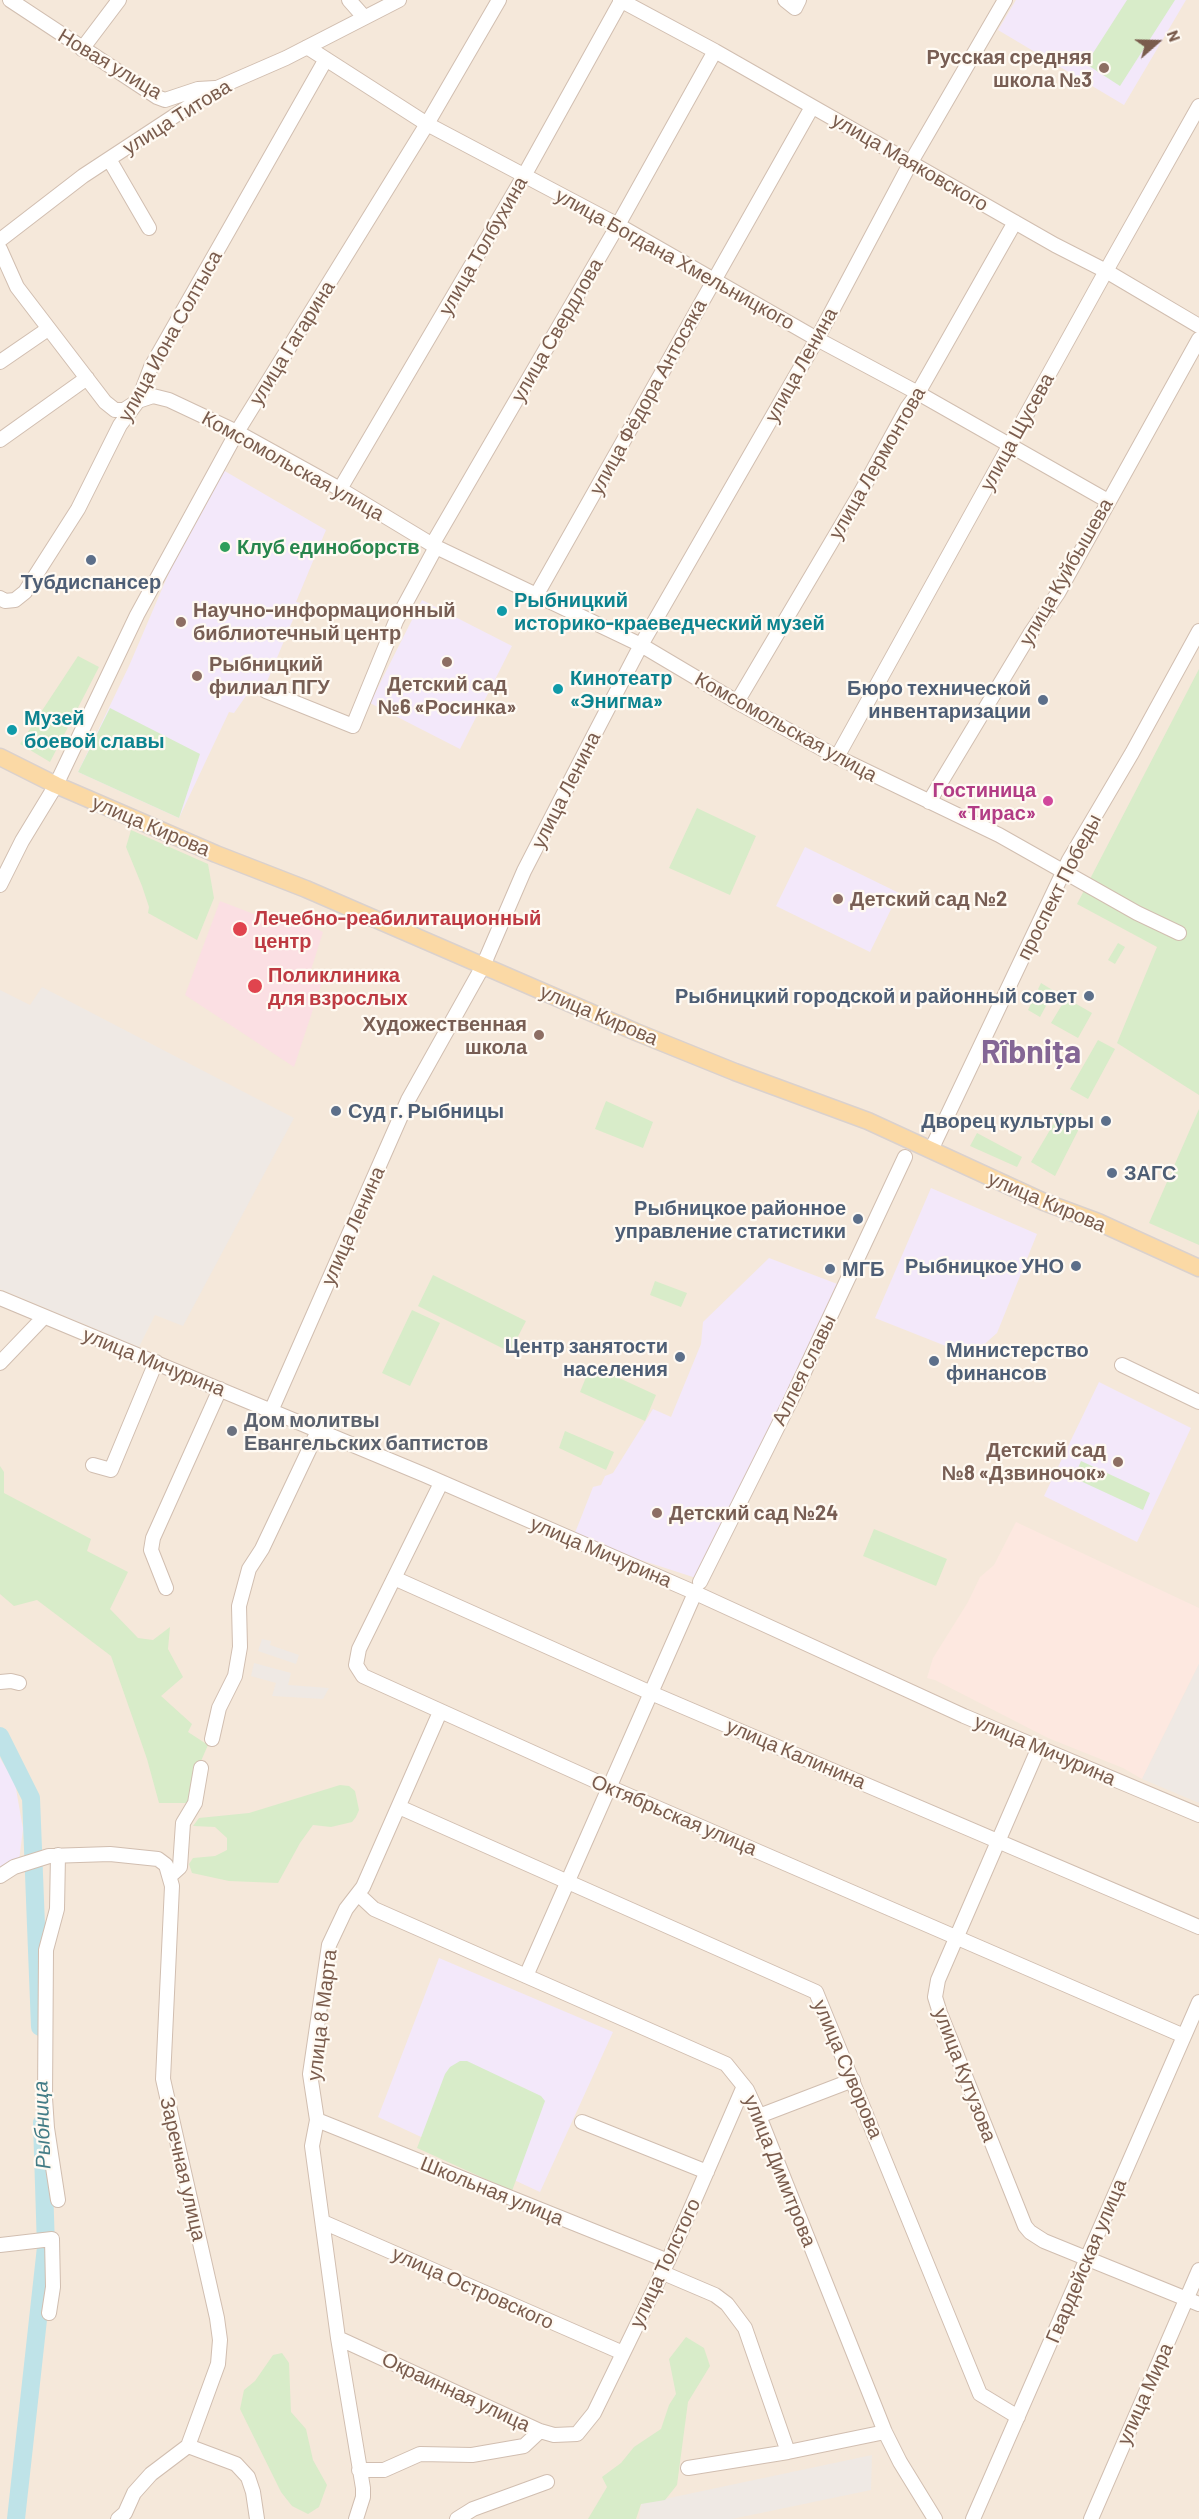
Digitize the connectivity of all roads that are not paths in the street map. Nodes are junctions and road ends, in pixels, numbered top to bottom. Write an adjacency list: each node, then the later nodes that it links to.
1 (10, 0): 12 (street, Новая улица)
2 (119, 0): 12 (street)
3 (348, 0): 10 (street)
4 (399, 0): 10 (street, улица Титова)
5 (499, 0): 18 (street, улица Гагарина)
6 (621, 0): 13 (street, улица Маяковского); 21 (street, улица Толбухина)
7 (785, 0): 8 (street)
8 (799, 0)
9 (1005, 0): 20 (street, улица Ленина)
10 (364, 17): 11 (street, улица Титова)
11 (307, 47): 14 (street, улица Богдана Хмельницкого); 15 (street, улица Титова)
12 (82, 49): 15 (street, Новая улица)
13 (715, 51): 16 (street, улица Маяковского); 23 (street, улица Свердлова)
14 (326, 59): 18 (street, улица Богдана Хмельницкого); 36 (street, улица Иона Солтыса)
15 (217, 88): 19 (street, улица Титова)
16 (812, 106): 20 (street, улица Маяковского); 28 (street, улица Фёдора Антосяка)
17 (1199, 106): 27 (street, улица Щусева)
18 (427, 124): 21 (street, улица Богдана Хмельницкого); 39 (street, улица Гагарина)
19 (109, 159): 24 (street); 25 (street, улица Титова)
20 (911, 162): 22 (street, улица Маяковского); 31 (street, улица Ленина)
21 (525, 174): 23 (street, улица Богдана Хмельницкого); 42 (street, улица Толбухина)
22 (1015, 222): 27 (street, улица Маяковского); 35 (street, улица Лермонтова)
23 (618, 225): 28 (street, улица Богдана Хмельницкого); 44 (street, улица Свердлова)
24 (149, 228)
25 (0, 240)
26 (0, 249): 30 (street)
27 (1106, 270): 29 (street, улица Маяковского); 41 (street, улица Щусева)
28 (714, 279): 31 (street, улица Богдана Хмельницкого); 45 (street, улица Фёдора Антосяка)
29 (1199, 326)
30 (48, 329): 33 (street); 34 (street)
31 (817, 339): 35 (street, улица Богдана Хмельницкого); 48 (street, улица Ленина)
32 (1199, 339): 43 (street, улица Куйбышева)
33 (0, 362)
34 (87, 378): 37 (street); 40 (street)
35 (918, 393): 41 (street, улица Богдана Хмельницкого); 50 (street, улица Лермонтова)
36 (138, 401): 37 (street, Комсомольская улица); 38 (street, улица Иона Солтыса); 39 (street, Комсомольская улица)
37 (115, 410): 38 (street)
38 (120, 425): 46 (street, улица Иона Солтыса)
39 (237, 432): 42 (street, Комсомольская улица); 53 (street, улица Гагарина)
40 (0, 440)
41 (1010, 446): 43 (street, улица Богдана Хмельницкого); 52 (street, улица Щусева)
42 (340, 489): 44 (street, Комсомольская улица)
43 (1108, 501): 54 (street, улица Куйбышева)
44 (434, 546): 45 (street, Комсомольская улица); 49 (street, улица Свердлова)
45 (537, 594): 48 (street, Комсомольская улица)
46 (2, 600)
47 (1199, 631): 55 (street, проспект Победы)
48 (641, 645): 50 (street, Комсомольская улица); 58 (street, улица Ленина)
49 (266, 691)
50 (736, 702): 52 (street, Комсомольская улица)
51 (0, 757): 53 (main road, улица Кирова)
52 (837, 758): 54 (street, Комсомольская улица)
53 (56, 786): 56 (street, улица Гагарина); 58 (main road, улица Кирова)
54 (929, 802): 55 (street, Комсомольская улица)
55 (1065, 870): 57 (street, Комсомольская улица); 59 (street, проспект Победы)
56 (0, 885)
57 (1179, 933)
58 (483, 966): 59 (main road, улица Кирова); 69 (street, улица Ленина)
59 (931, 1150): 61 (main road, улица Кирова)
60 (905, 1157): 75 (street, Аллея славы)
61 (1199, 1268)
62 (0, 1298): 63 (street, улица Мичурина)
63 (44, 1317): 64 (street, улица Мичурина); 65 (street)
64 (156, 1362): 67 (street, улица Мичурина); 71 (street)
65 (0, 1363)
66 (1122, 1365): 68 (street)
67 (220, 1389): 69 (street, улица Мичурина); 74 (street)
68 (1199, 1402)
69 (271, 1411): 70 (street, улица Мичурина)
70 (318, 1431): 72 (street, улица Мичурина); 80 (street)
71 (93, 1465)
72 (441, 1483): 73 (street, Октябрьская улица); 75 (street, улица Мичурина)
73 (394, 1578): 78 (street, улица Калинина); 79 (street, Октябрьская улица)
74 (166, 1588)
75 (698, 1588): 78 (street, Аллея славы); 81 (street, улица Мичурина)
76 (0, 1682): 77 (street)
77 (18, 1683)
78 (651, 1693): 83 (street, Аллея славы); 86 (street, улица Калинина)
79 (440, 1712): 83 (street, Октябрьская улица); 84 (street, улица 8 Марта)
80 (212, 1739)
81 (1039, 1747): 85 (street, улица Мичурина); 86 (street, улица Кутузова)
82 (201, 1768): 89 (street)
83 (609, 1787): 90 (street, Аллея славы); 93 (street, Октябрьская улица)
84 (399, 1807): 90 (street, улица Суворова); 91 (street, улица 8 Марта)
85 (1199, 1815)
86 (999, 1842): 92 (street, улица Калинина); 93 (street, улица Кутузова)
87 (54, 1856): 88 (street); 89 (street); 103 (street)
88 (0, 1876)
89 (171, 1881): 117 (street, Заречная улица)
90 (568, 1882): 94 (street, Аллея славы); 97 (street, улица Суворова)
91 (359, 1895): 94 (street, улица Димитрова); 100 (street, улица 8 Марта)
92 (1199, 1927)
93 (957, 1937): 96 (street, Октябрьская улица); 106 (street, улица Кутузова)
94 (526, 1976): 98 (street, улица Димитрова)
95 (1199, 2002): 96 (street, Гвардейская улица)
96 (1184, 2036): 106 (street, Гвардейская улица)
97 (853, 2080): 99 (street); 113 (street, улица Суворова)
98 (744, 2085): 99 (street, улица Димитрова); 102 (street, улица Толстого)
99 (759, 2116): 115 (street, улица Димитрова)
100 (317, 2120): 104 (street, улица 8 Марта); 107 (street, Школьная улица)
101 (582, 2122): 102 (street)
102 (707, 2172): 107 (street, улица Толстого)
103 (58, 2200)
104 (323, 2222): 111 (street, улица 8 Марта); 112 (street, улица Островского)
105 (0, 2246): 110 (street)
106 (1087, 2258): 109 (street, улица Кутузова); 113 (street, Гвардейская улица)
107 (664, 2266): 112 (street, улица Толстого); 118 (street, Школьная улица)
108 (1199, 2270): 109 (street, улица Мира)
109 (1193, 2301): 128 (street, улица Мира)
110 (50, 2313)
111 (338, 2338): 114 (street, Окраинная улица); 120 (street, улица 8 Марта)
112 (623, 2353): 116 (street, улица Толстого)
113 (1018, 2417): 127 (street, Гвардейская улица)
114 (540, 2431): 116 (street, Окраинная улица); 120 (street)
115 (885, 2432): 118 (street); 126 (street, улица Димитрова)
116 (577, 2434)
117 (188, 2446): 122 (street); 123 (street)
118 (788, 2452): 119 (street)
119 (688, 2468)
120 (359, 2470): 124 (street, улица 8 Марта)
121 (547, 2482): 125 (street)
122 (118, 2519)
123 (256, 2519)
124 (356, 2519)
125 (457, 2519)
126 (935, 2519)
127 (973, 2519)
128 (1091, 2519)

